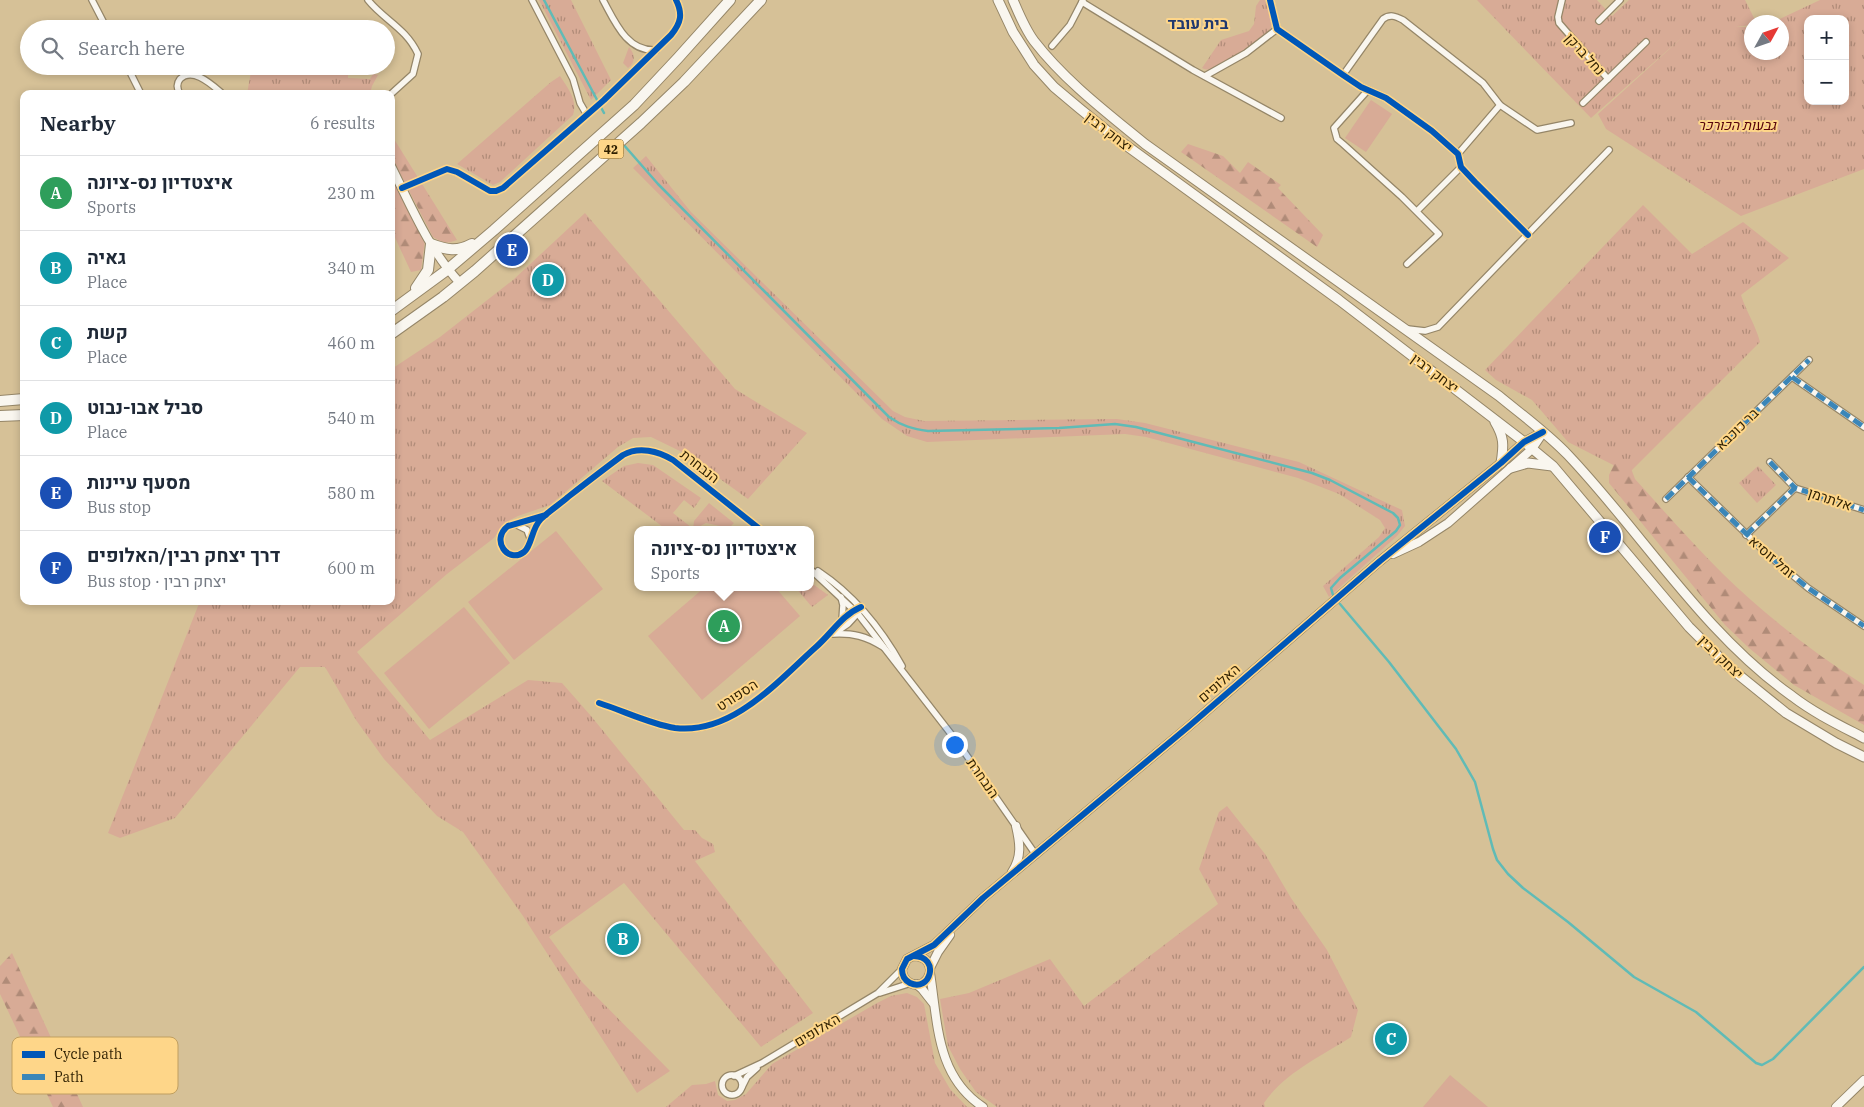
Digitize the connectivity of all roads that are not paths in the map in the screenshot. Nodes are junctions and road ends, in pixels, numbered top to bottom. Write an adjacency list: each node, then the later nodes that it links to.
1 (92, 0): 14 (street)
2 (368, 0): 15 (street)
3 (532, 0): 37 (street)
4 (603, 0): 20 (street)
5 (676, 0): 22 (street)
6 (730, 0): 46 (highway, 42)
7 (761, 0): 51 (highway, 42)
8 (998, 0): 61 (main road, יצחק רבין)
9 (1013, 0): 54 (main road, יצחק רבין)
10 (1270, 0): 18 (street)
11 (1562, 0): 29 (street, נחל ברקן)
12 (1620, 0): 16 (street)
13 (1082, 1): 21 (street); 28 (street)
14 (102, 20)
15 (391, 20)
16 (1599, 21)
17 (395, 23): 33 (street)
18 (1277, 29): 27 (street); 28 (street)
19 (1646, 42): 29 (street)
20 (638, 46): 22 (street); 23 (street)
21 (1052, 46)
22 (656, 50): 23 (street)
23 (640, 66): 37 (street)
24 (132, 75): 30 (street)
25 (187, 75): 32 (street)
26 (187, 75): 31 (street)
27 (1343, 75): 34 (street); 36 (street)
28 (1205, 76): 38 (street)
29 (1608, 79): 35 (street)
30 (139, 90)
31 (178, 90)
32 (218, 90)
33 (395, 90)
34 (1368, 90): 41 (street); 45 (street)
35 (1583, 103)
36 (1500, 105): 39 (street); 41 (street)
37 (587, 115): 44 (street)
38 (1281, 118)
39 (1571, 123)
40 (1609, 150): 47 (street)
41 (1458, 154): 42 (street)
42 (1462, 167): 45 (street); 47 (street)
43 (395, 174): 44 (street)
44 (402, 188): 48 (street)
45 (1417, 211): 49 (street)
46 (494, 230): 48 (highway); 50 (highway, 42)
47 (1528, 235): 54 (street)
48 (431, 244): 50 (street); 52 (highway)
49 (1407, 264)
50 (447, 270): 51 (street); 52 (highway, 42)
51 (460, 283): 55 (highway, 42)
52 (408, 299): 53 (highway, 42)
53 (395, 308)
54 (1402, 327): 64 (main road, יצחק רבין)
55 (395, 331)
56 (1809, 360): 57 (street, בר כוכבא)
57 (1792, 376): 63 (street); 71 (street, בר כוכבא)
58 (20, 399): 59 (highway)
59 (0, 401)
60 (20, 415): 62 (highway)
61 (1491, 415): 65 (main road, יצחק רבין); 68 (main road)
62 (0, 416)
63 (1864, 427)
64 (1543, 432): 65 (street, האלופים); 66 (street, האלופים); 92 (main road, יצחק רבין)
65 (1524, 442): 66 (main road, יצחק רבין); 68 (street, האלופים)
66 (1532, 449): 69 (main road, יצחק רבין); 70 (street, האלופים)
67 (1770, 462): 72 (street, אלתרמן)
68 (1502, 463): 80 (street, האלופים)
69 (1553, 466): 70 (main road); 93 (main road, יצחק רבין)
70 (1511, 468): 80 (street, האלופים)
71 (1688, 477): 73 (street, בר כוכבא); 78 (street, זמל זוסיא)
72 (1795, 488): 74 (street, אלתרמן); 78 (street, אלתרמן)
73 (1666, 499)
74 (1864, 510)
75 (546, 515): 76 (street, הנבחרת); 77 (street, הנבחרת); 79 (street, הנבחרת)
76 (513, 525): 79 (street); 79 (street)
77 (756, 526)
78 (1746, 535): 86 (street, זמל זוסיא)
79 (530, 538)
80 (1380, 561): 95 (street, האלופים)
81 (814, 570): 84 (street, הנבחרת)
82 (814, 572): 83 (street, הנבחרת)
83 (840, 595): 84 (street, הנבחרת); 85 (street)
84 (858, 610): 85 (street, הספורט); 87 (street, הספורט); 89 (street, הנבחרת); 90 (street, הנבחרת)
85 (841, 622): 88 (street, הספורט)
86 (1864, 626)
87 (833, 634): 88 (street, הספורט); 89 (street)
88 (822, 641): 91 (street, הספורט)
89 (886, 649): 90 (street, הנבחרת)
90 (908, 679): 94 (street, הנבחרת)
91 (599, 703)
92 (1864, 738)
93 (1864, 758)
94 (1016, 826): 95 (street, הנבחרת); 96 (street)
95 (1036, 855): 96 (street, האלופים)
96 (1009, 876): 97 (street, האלופים)
97 (964, 916): 98 (street, האלופים); 100 (street, האלופים)
98 (914, 956): 99 (street); 100 (street)
99 (902, 969): 101 (street); 102 (street, האלופים)
100 (930, 971): 101 (street); 103 (street)
101 (913, 984): 102 (street, האלופים); 103 (street)
102 (872, 996): 104 (street, האלופים)
103 (934, 1007): 108 (street)
104 (762, 1063): 105 (street, האלופים); 107 (street, האלופים)
105 (734, 1076): 107 (street); 107 (street)
106 (1864, 1080): 109 (street)
107 (742, 1087)
108 (983, 1107)
109 (1836, 1107)

